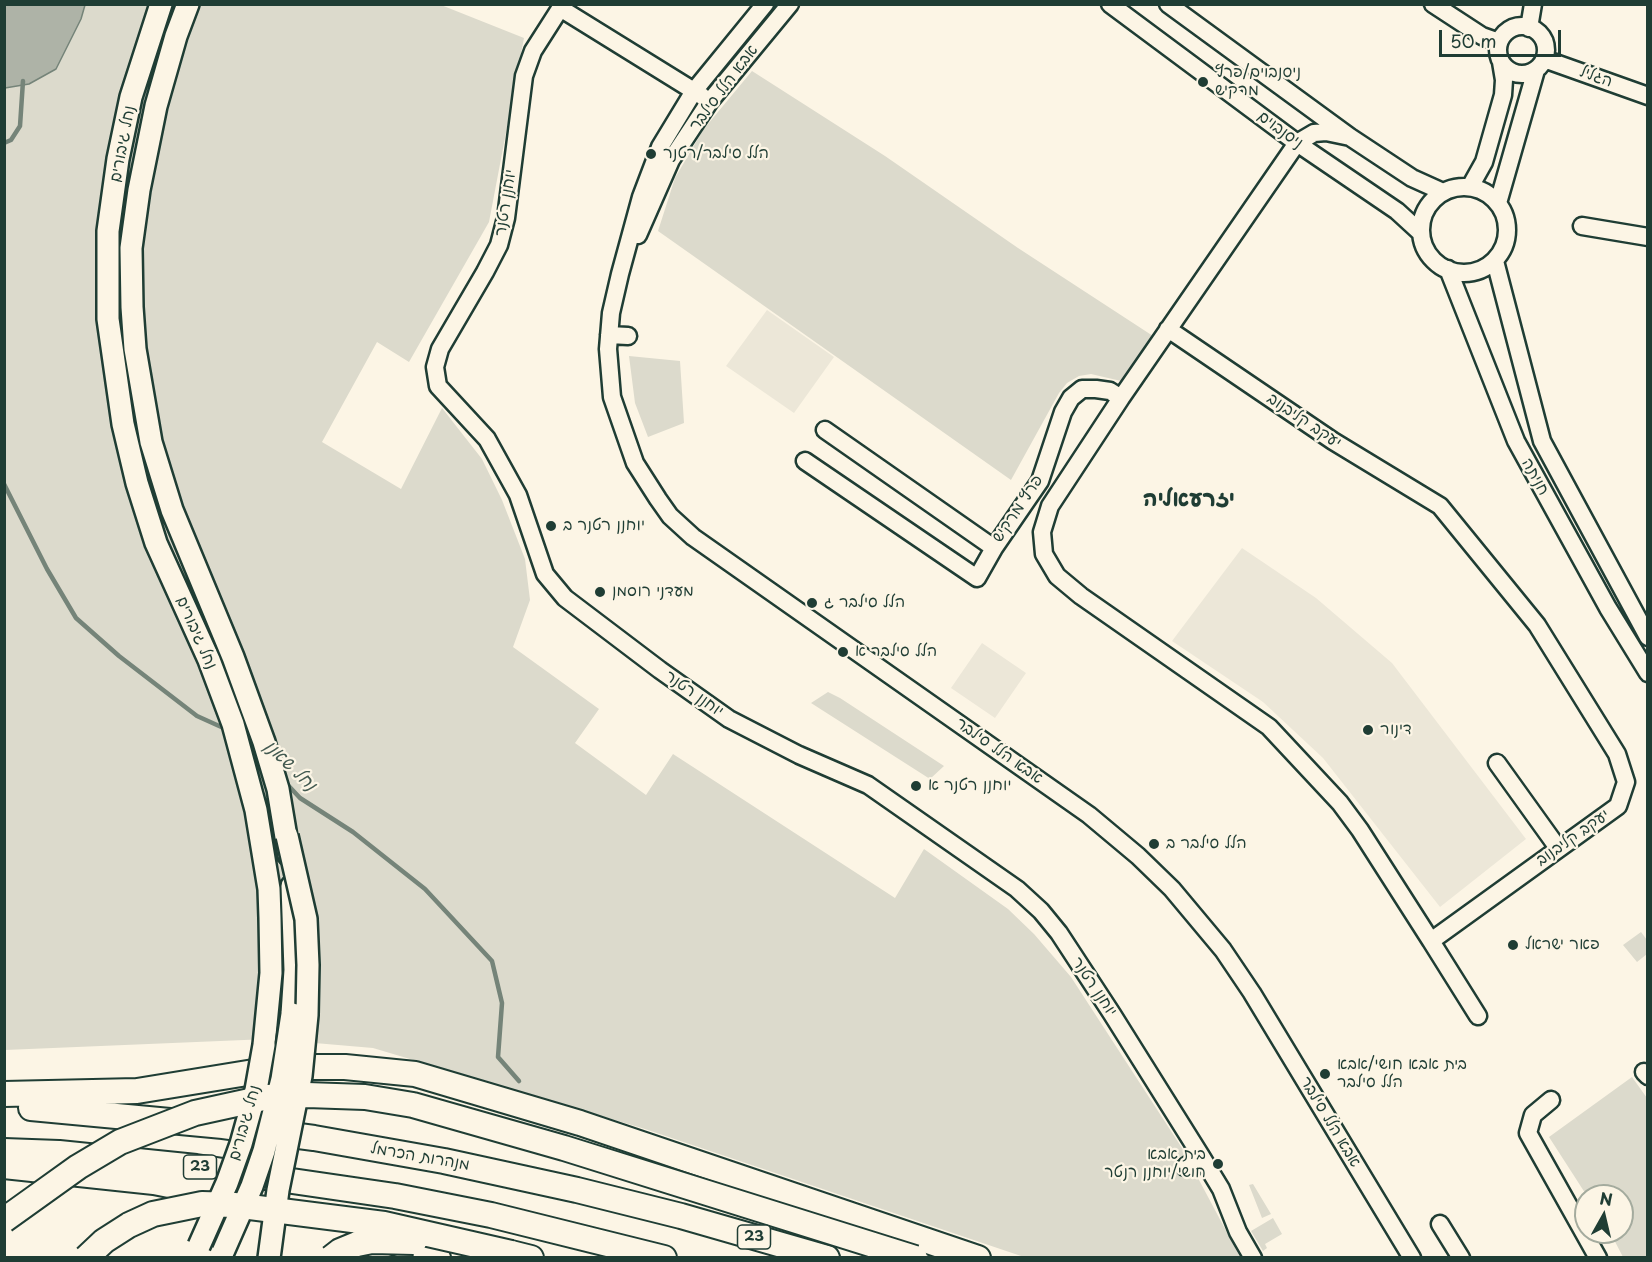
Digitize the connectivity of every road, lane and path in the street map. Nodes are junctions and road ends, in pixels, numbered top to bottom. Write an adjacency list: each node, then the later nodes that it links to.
1 (161, 4): 51 (main road, נחל גיבורים, bridge)
2 (188, 4): 38 (main road, נחל גיבורים)
3 (765, 4): 14 (street, אבא הלל סילבר)
4 (790, 4): 16 (street, אבא הלל סילבר)
5 (1110, 4): 18 (street, ניסנבוים)
6 (1168, 4): 17 (street, ניסנבוים)
7 (1433, 4): 11 (street)
8 (1533, 4): 10 (street)
9 (562, 6): 14 (street); 46 (street, יוחנן רטנר)
10 (1529, 28): 11 (street); 13 (street)
11 (1499, 42): 12 (street)
12 (1501, 62): 13 (street); 19 (street)
13 (1540, 64): 15 (street, הגליל); 21 (street)
14 (694, 91): 16 (street); 27 (street, אבא הלל סילבר)
15 (1647, 96)
16 (710, 101): 27 (street, אבא הלל סילבר)
17 (1350, 137): 18 (street); 20 (street, ניסנבוים)
18 (1297, 143): 23 (street, ניסנבוים); 28 (street, פרץ מרקיש)
19 (1470, 187): 20 (street); 21 (street)
20 (1443, 192): 23 (street)
21 (1498, 203): 25 (street)
22 (1582, 226): 24 (street)
23 (1421, 232): 26 (street)
24 (1647, 237)
25 (1495, 261): 26 (street); 35 (street, חניתה)
26 (1448, 269): 36 (street, חניתה)
27 (620, 274): 29 (street, אבא הלל סילבר)
28 (1168, 329): 31 (street, פרץ מרקיש); 39 (street, יעקב קליבנוב)
29 (609, 335): 30 (street); 63 (street, אבא הלל סילבר)
30 (628, 336)
31 (1120, 398): 34 (street, פרץ מרקיש); 40 (street, פרץ מרקיש)
32 (825, 430): 34 (street, פרץ מרקיש)
33 (805, 461): 34 (street)
34 (994, 548)
35 (1647, 637)
36 (1647, 673)
37 (1497, 763): 39 (street)
38 (287, 836): 52 (main road, נחל גיבורים, bridge); 55 (main road, bridge)
39 (1558, 848): 40 (street, יעקב קליבנוב)
40 (1431, 941): 41 (street)
41 (1478, 1016)
42 (4, 1094): 61 (highway)
43 (1551, 1100): 65 (street)
44 (4, 1106): 59 (highway, מנהרות הכרמל / 23)
45 (4, 1150): 58 (highway, 23)
46 (1202, 1156): 48 (street); 62 (street, יוחנן רטנר)
47 (4, 1166): 57 (highway, bridge)
48 (1185, 1167)
49 (4, 1220): 60 (highway, bridge)
50 (1440, 1224): 64 (street)
51 (195, 1252)
52 (222, 1255)
53 (521, 1255): 54 (highway, bridge); 56 (highway, bridge)
54 (86, 1257)
55 (269, 1257)
56 (331, 1257)
57 (438, 1257)
58 (664, 1257)
59 (827, 1257)
60 (915, 1257)
61 (978, 1257)
62 (1253, 1257)
63 (1412, 1257)
64 (1461, 1257)
65 (1598, 1257)

